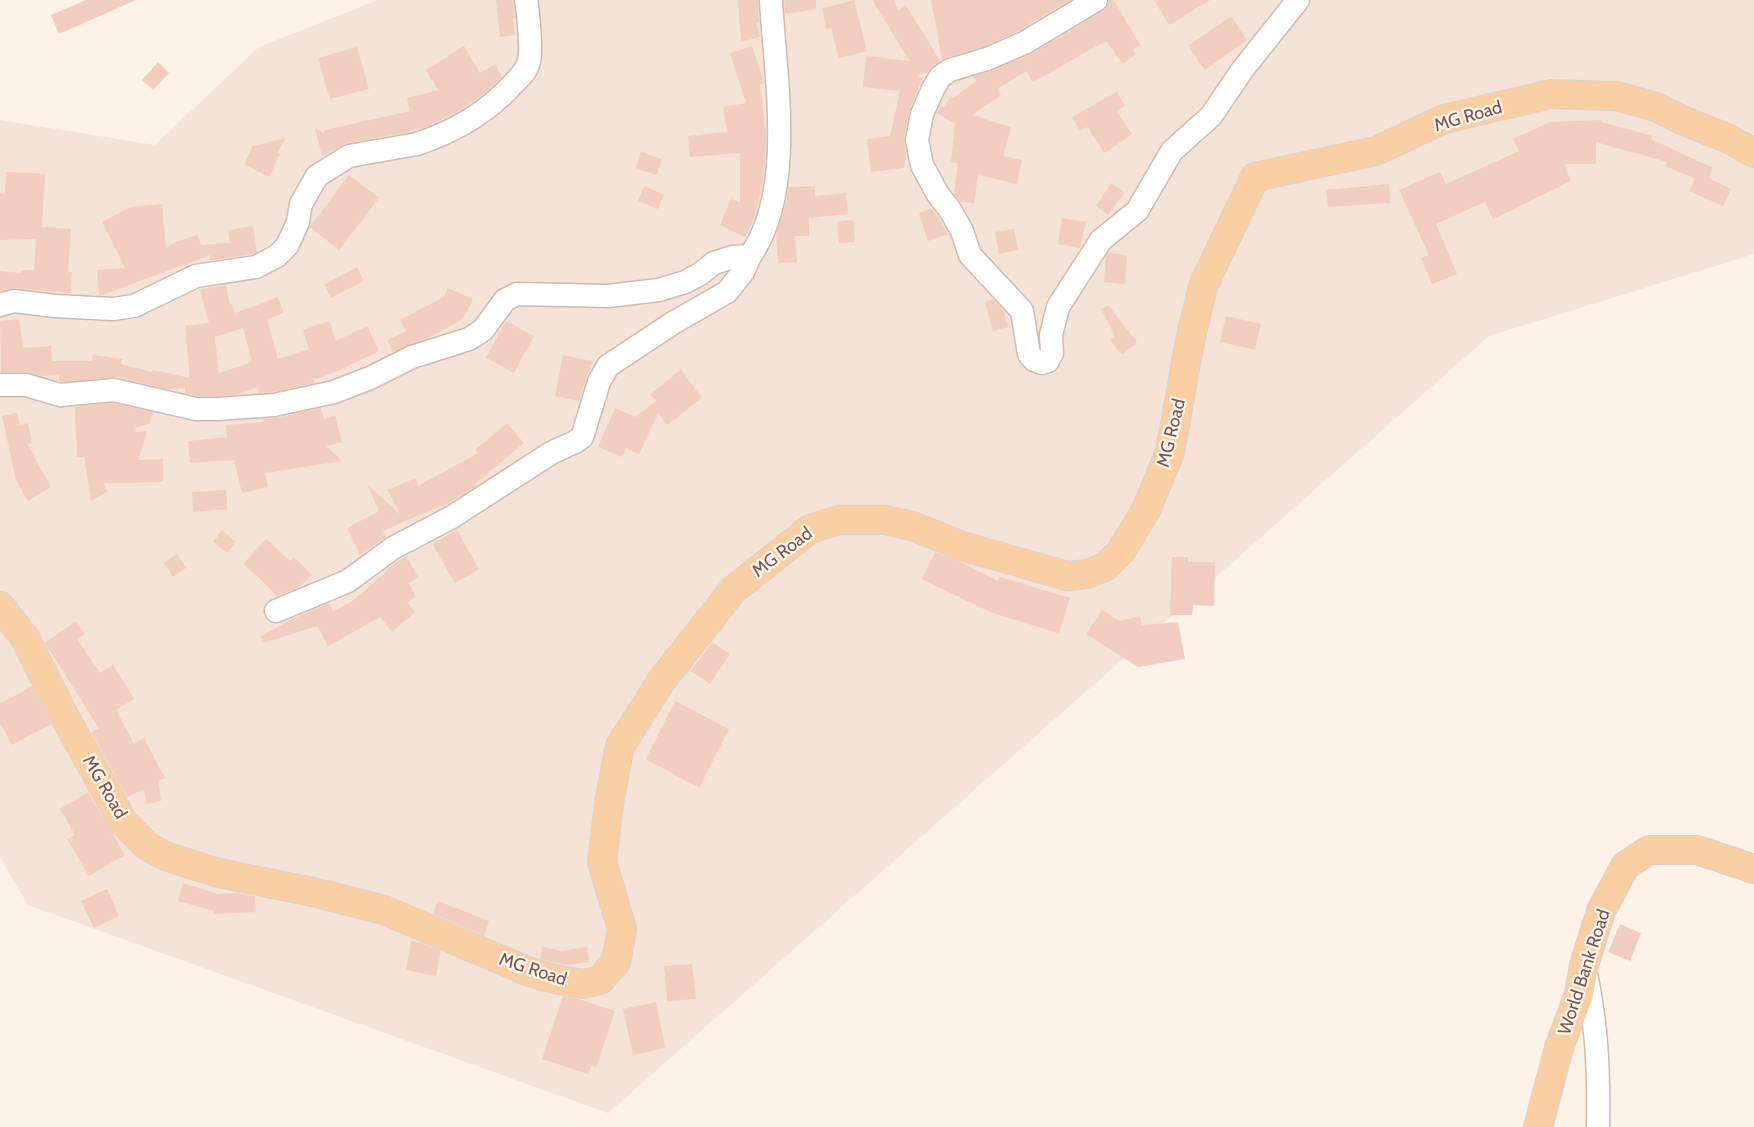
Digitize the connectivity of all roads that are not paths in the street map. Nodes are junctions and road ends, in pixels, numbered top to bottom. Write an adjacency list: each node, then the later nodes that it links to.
1 (526, 0): 7 (street)
2 (771, 0): 6 (street)
3 (1096, 0): 4 (street)
4 (1298, 0)
5 (1754, 153): 9 (main road, MG Road)
6 (750, 256): 8 (street); 10 (street)
7 (0, 305)
8 (0, 385)
9 (0, 606)
10 (276, 611)
11 (1754, 869): 12 (main road, World Bank Road)
12 (1584, 965): 13 (main road, World Bank Road); 14 (street)
13 (1538, 1127)
14 (1598, 1127)

